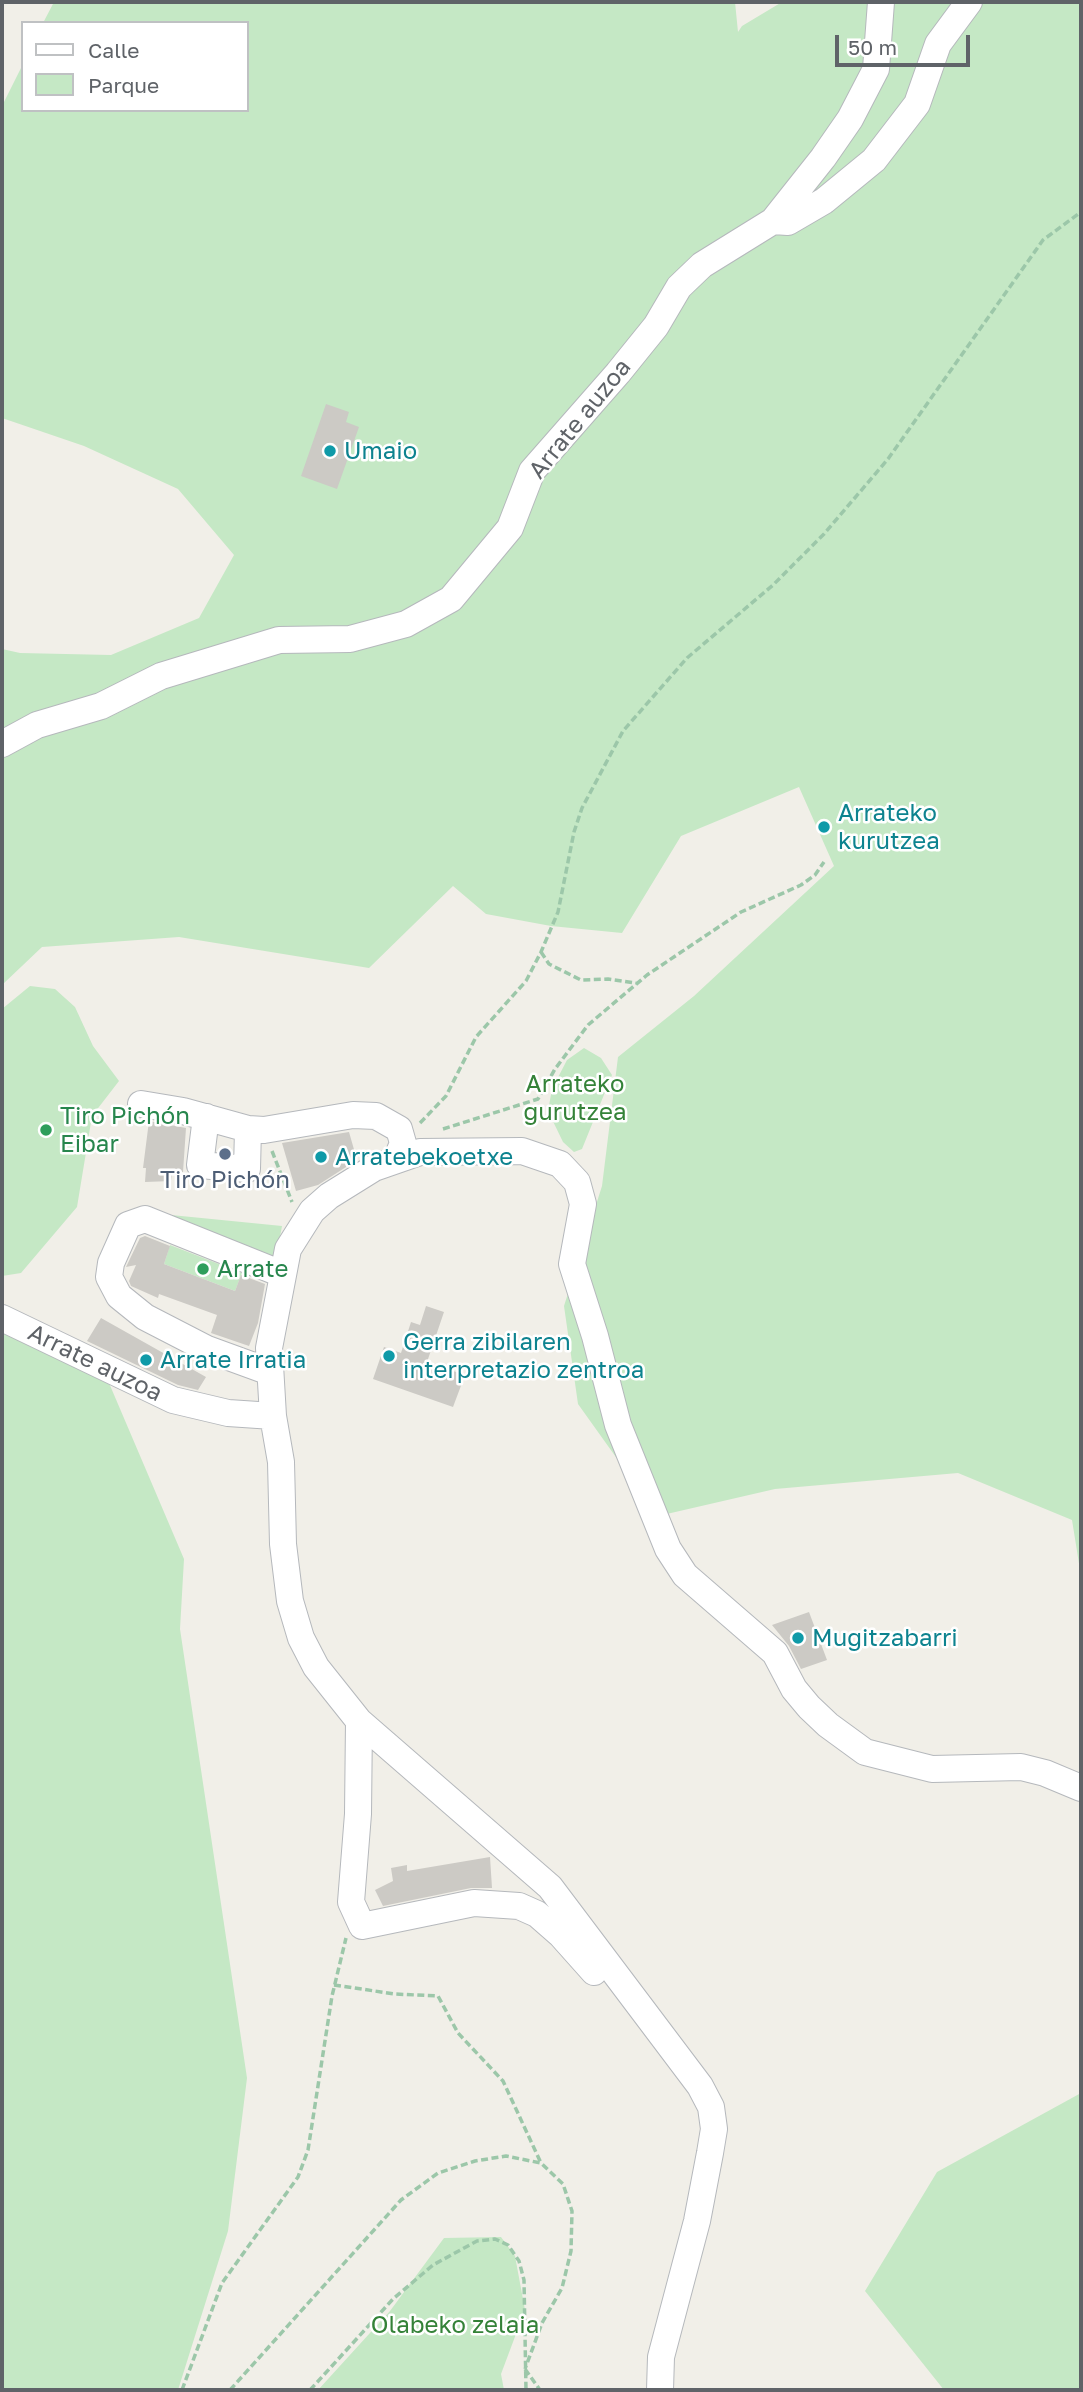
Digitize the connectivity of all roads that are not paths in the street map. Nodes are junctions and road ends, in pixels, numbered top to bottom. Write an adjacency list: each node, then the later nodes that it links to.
1 (881, 2): 3 (street, Arrate auzoa)
2 (969, 2): 3 (street, Arrate auzoa)
3 (773, 221): 4 (street, Arrate auzoa)
4 (2, 744)
5 (141, 1104): 6 (street)
6 (205, 1117): 7 (street); 7 (street)
7 (256, 1129): 8 (street)
8 (400, 1151): 9 (street); 14 (street)
9 (282, 1274): 11 (street); 11 (street)
10 (2, 1318): 12 (street, Arrate auzoa)
11 (270, 1360): 12 (street)
12 (273, 1416): 13 (street)
13 (359, 1721): 15 (street); 15 (street)
14 (1081, 1788)
15 (654, 2028): 16 (street)
16 (660, 2390)

